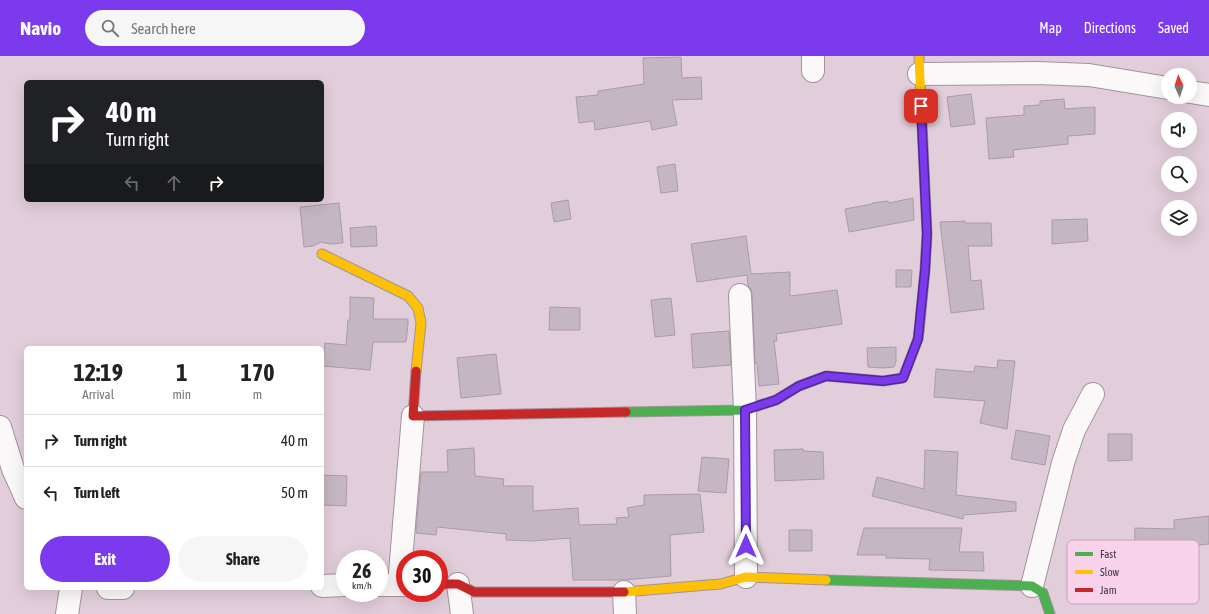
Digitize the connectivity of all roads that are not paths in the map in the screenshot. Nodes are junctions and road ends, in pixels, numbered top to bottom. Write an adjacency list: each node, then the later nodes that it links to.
1 (919, 65): 2 (street); 8 (street)
2 (1161, 87)
3 (1197, 93): 4 (street)
4 (1209, 95)
5 (322, 254): 9 (street)
6 (740, 295): 8 (street)
7 (1093, 394): 17 (street)
8 (745, 410): 9 (street); 12 (street)
9 (413, 416): 15 (street)
10 (0, 427): 11 (street)
11 (24, 494)
12 (746, 577): 17 (street); 19 (street)
13 (449, 584): 19 (street); 21 (street)
14 (336, 585): 16 (street)
15 (394, 585)
16 (324, 586)
17 (1032, 586): 23 (street)
18 (71, 590): 20 (street)
19 (624, 592): 22 (street)
20 (67, 614)
21 (462, 614)
22 (625, 614)
23 (1050, 614)

